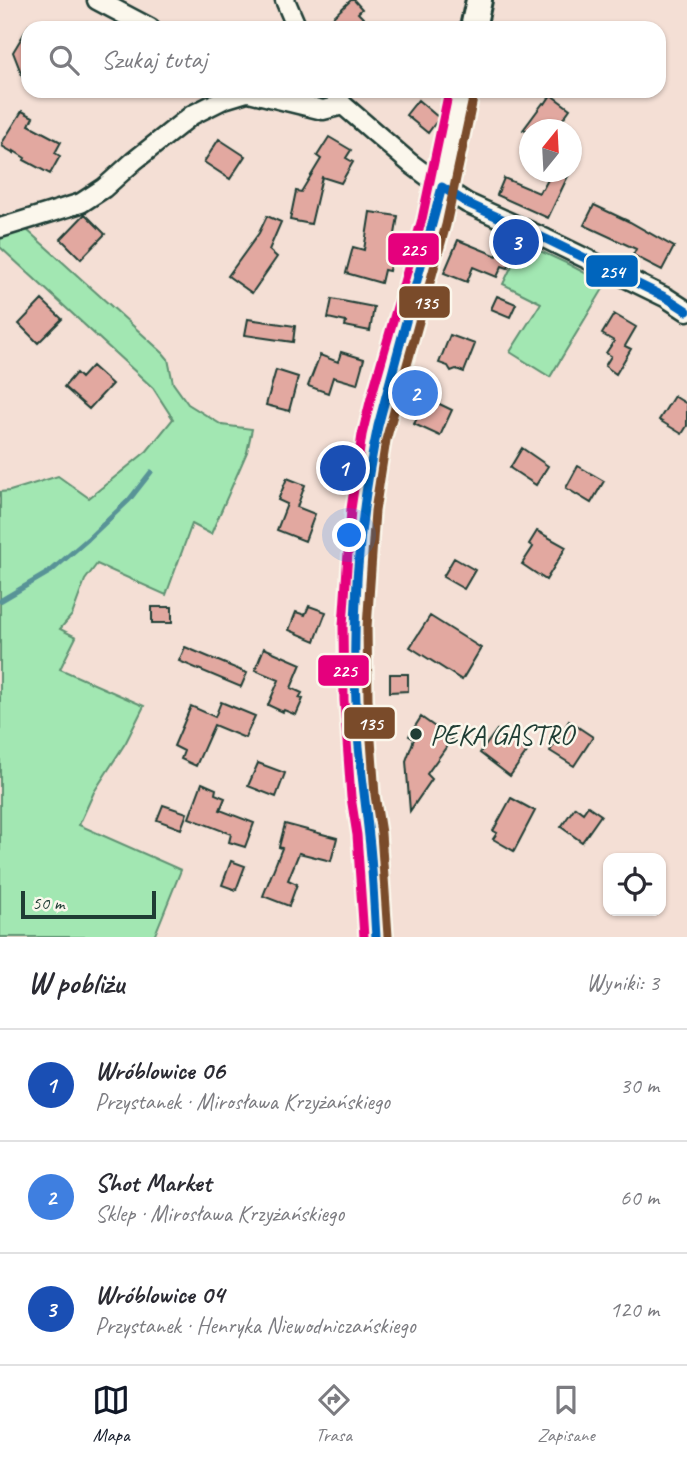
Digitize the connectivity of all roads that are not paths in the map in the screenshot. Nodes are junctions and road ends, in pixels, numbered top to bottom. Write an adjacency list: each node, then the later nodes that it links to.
1 (97, 0): 4 (street)
2 (285, 0): 5 (street)
3 (479, 0): 6 (street)
4 (137, 21)
5 (294, 21)
6 (474, 21)
7 (230, 98): 12 (street)
8 (272, 98): 9 (street)
9 (338, 98): 11 (street)
10 (461, 98): 11 (street)
11 (442, 187): 13 (street); 14 (street)
12 (0, 228)
13 (687, 311)
14 (376, 937)

